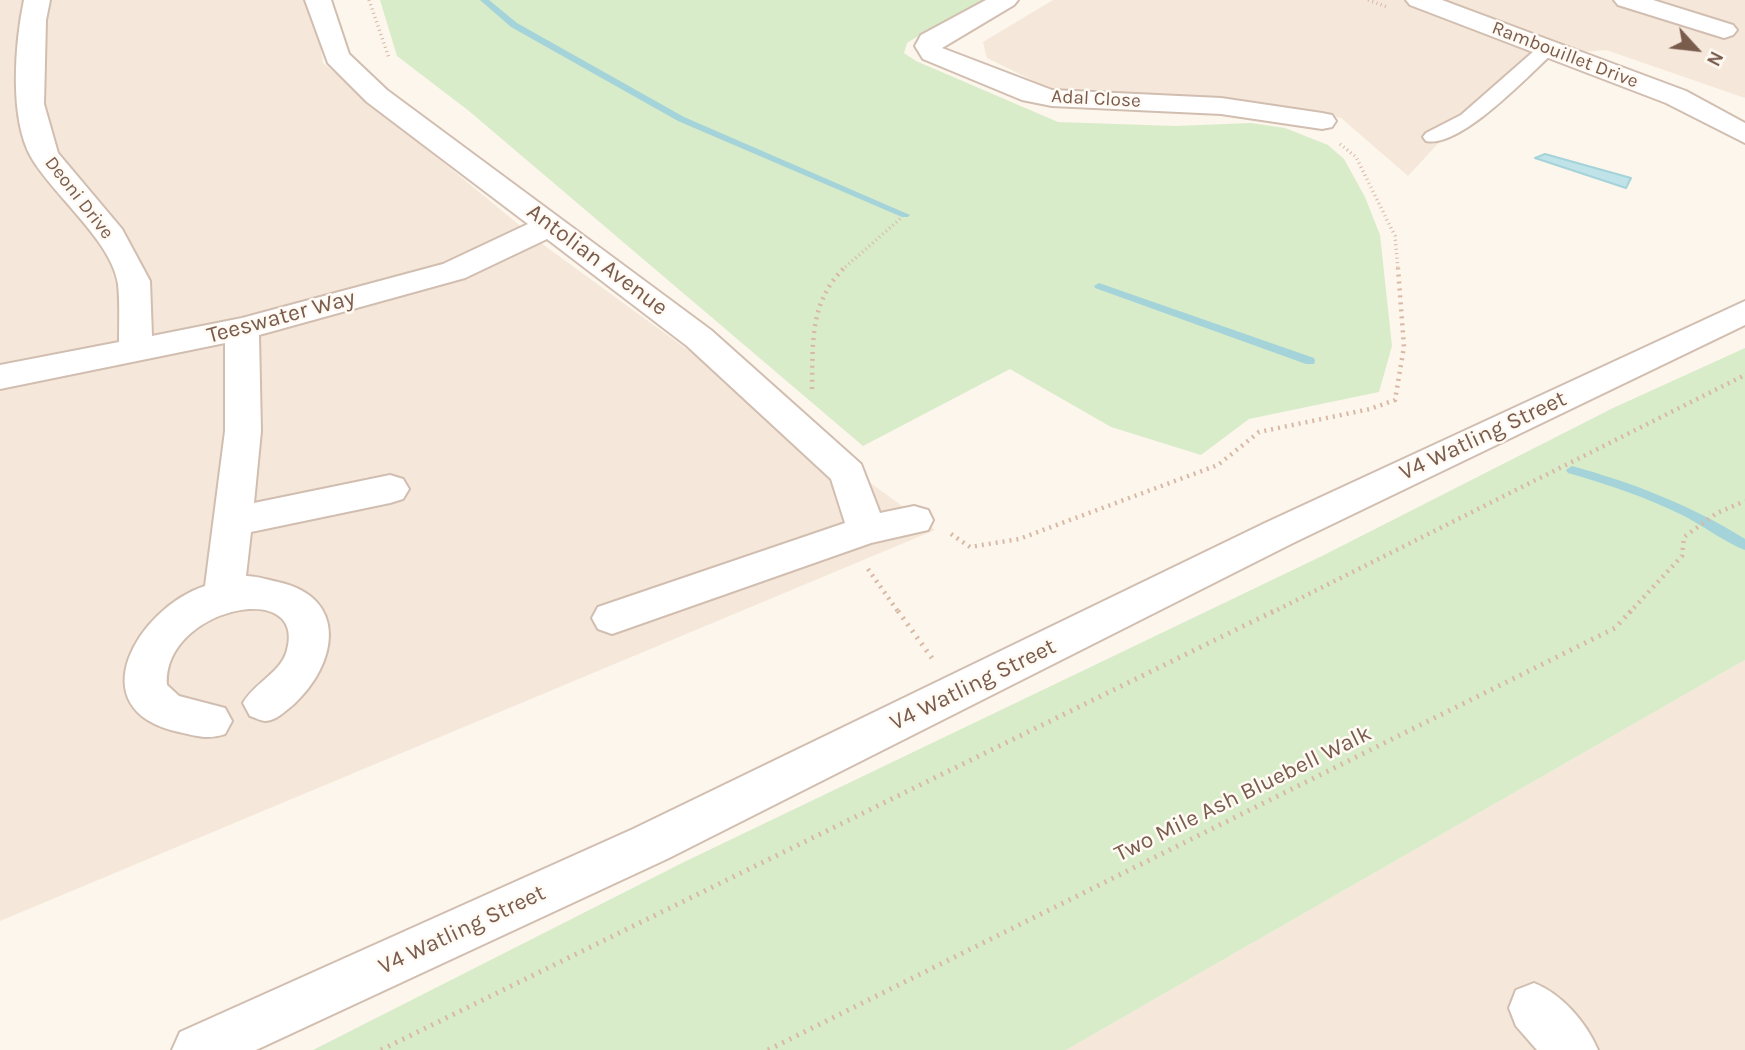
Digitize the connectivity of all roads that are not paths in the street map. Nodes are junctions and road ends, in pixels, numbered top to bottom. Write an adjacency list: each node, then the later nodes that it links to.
1 (37, 0): 8 (street, Deoni Drive)
2 (318, 0): 13 (street, Antolian Avenue)
3 (1005, 0): 10 (street, Adal Close)
4 (1419, 0): 7 (street, Rambouillet Drive)
5 (1626, 0): 6 (street)
6 (1726, 0)
7 (1548, 48): 11 (street, Rambouillet Drive); 12 (lane)
8 (30, 104): 9 (street); 16 (street, Deoni Drive)
9 (0, 113)
10 (1330, 131)
11 (1745, 134)
12 (1433, 137)
13 (552, 225): 15 (street, Teeswater Way); 21 (street, Antolian Avenue)
14 (1745, 312): 27 (street, V4 Watling Street)
15 (242, 329): 16 (street, Teeswater Way); 20 (street)
16 (136, 352): 17 (street, Teeswater Way)
17 (0, 377)
18 (390, 488): 20 (street)
19 (914, 520): 21 (street)
20 (233, 522): 22 (street)
21 (867, 530): 23 (street)
22 (224, 596): 24 (street); 25 (street)
23 (612, 618)
24 (265, 703)
25 (209, 721)
26 (1534, 1008): 28 (street)
27 (198, 1050)
28 (1572, 1050)

